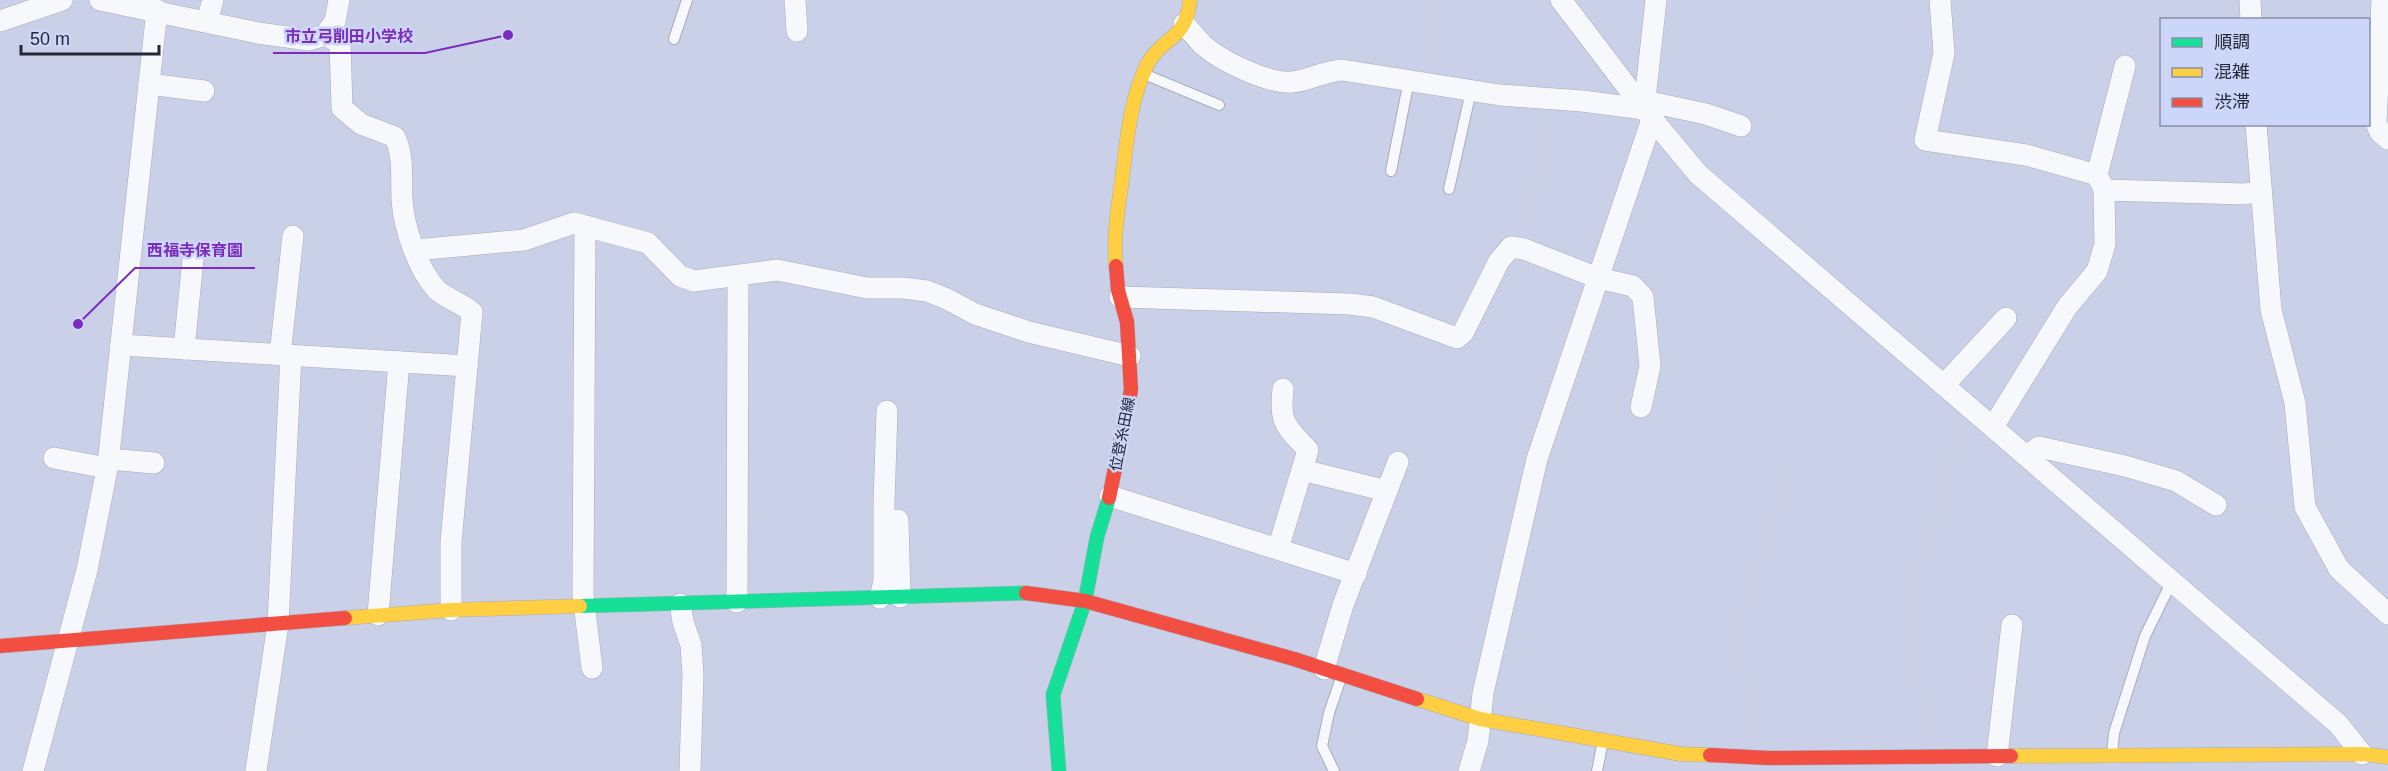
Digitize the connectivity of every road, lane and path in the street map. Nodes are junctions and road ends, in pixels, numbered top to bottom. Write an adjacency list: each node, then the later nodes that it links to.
1 (62, 0): 16 (street)
2 (100, 0): 14 (street)
3 (213, 0): 17 (street)
4 (339, 0): 20 (street)
5 (687, 0): 21 (lane)
6 (795, 0): 19 (street)
7 (1190, 0): 18 (street, 位登糸田線)
8 (1433, 0): 25 (path)
9 (1561, 0): 31 (street)
10 (1656, 0): 31 (street)
11 (1940, 0): 36 (street)
12 (2250, 0): 15 (street)
13 (2382, 0): 22 (street)
14 (157, 10): 17 (street); 26 (street)
15 (2251, 18)
16 (0, 21)
17 (207, 21): 20 (street)
18 (1184, 24): 24 (street, 位登糸田線); 25 (street)
19 (797, 31)
20 (325, 35): 42 (street)
21 (675, 39)
22 (2383, 46): 34 (street)
23 (2124, 66): 36 (street)
24 (1144, 74): 30 (lane); 46 (street, 位登糸田線)
25 (1417, 82): 28 (street); 35 (lane)
26 (149, 84): 27 (street); 48 (street)
27 (204, 91)
28 (1471, 91): 29 (street); 37 (lane)
29 (1546, 99): 31 (street); 41 (path)
30 (1219, 105)
31 (1647, 110): 32 (street); 45 (street); 54 (street)
32 (1741, 126)
33 (2256, 126): 38 (street)
34 (2388, 138)
35 (1391, 171)
36 (2101, 183): 38 (street); 59 (street)
37 (1449, 189)
38 (2261, 191): 70 (street)
39 (585, 226): 42 (street); 44 (street); 79 (street)
40 (293, 236): 50 (street)
41 (1518, 248): 45 (street); 46 (street)
42 (415, 250): 53 (street)
43 (194, 259): 49 (street)
44 (738, 276): 51 (street); 77 (street)
45 (1598, 278): 57 (street); 89 (street)
46 (1120, 297): 51 (street, 位登糸田線)
47 (2006, 318): 54 (street)
48 (121, 345): 49 (street); 64 (street)
49 (184, 349): 50 (street)
50 (286, 355): 52 (street); 83 (street)
51 (1130, 356): 68 (street, 位登糸田線)
52 (399, 362): 53 (street); 82 (street)
53 (467, 366): 80 (street)
54 (1944, 385): 56 (street)
55 (1283, 389): 66 (street)
56 (1967, 404): 59 (street); 93 (path)
57 (1641, 407)
58 (888, 411): 75 (street)
59 (1993, 427): 60 (street)
60 (2026, 456): 69 (street); 74 (street)
61 (54, 458): 64 (street)
62 (1398, 462): 67 (street)
63 (154, 463): 64 (street)
64 (108, 464): 85 (street)
65 (1793, 467): 94 (path)
66 (1302, 470): 67 (street); 72 (street)
67 (1387, 491): 73 (street)
68 (1110, 496): 72 (street); 76 (street, 位登糸田線)
69 (2216, 505): 70 (path)
70 (2307, 512): 81 (street)
71 (898, 517): 75 (street)
72 (1278, 549): 73 (street)
73 (1356, 574): 88 (street)
74 (2172, 581): 91 (street); 96 (lane)
75 (890, 597): 76 (street); 77 (street)
76 (1085, 601): 88 (street); 101 (street, 位登糸田線)
77 (737, 602): 78 (street)
78 (680, 604): 79 (street); 100 (street)
79 (586, 606): 80 (street); 87 (street)
80 (451, 610): 82 (street)
81 (2388, 614)
82 (378, 615): 83 (street)
83 (278, 624): 85 (street); 99 (street)
84 (2012, 625): 92 (street)
85 (68, 640): 86 (street); 98 (street)
86 (0, 646)
87 (592, 668)
88 (1333, 672): 89 (street); 102 (lane)
89 (1480, 719): 90 (street); 97 (street)
90 (1603, 741): 94 (street); 103 (lane)
91 (2362, 754): 95 (street); 96 (street)
92 (1997, 756): 93 (street); 96 (street)
93 (1943, 757): 94 (street)
94 (1768, 758)
95 (2388, 758)
96 (2104, 761)
97 (1474, 768)
98 (33, 771)
99 (256, 771)
100 (690, 771)
101 (1059, 771)
102 (1334, 771)
103 (1597, 771)

